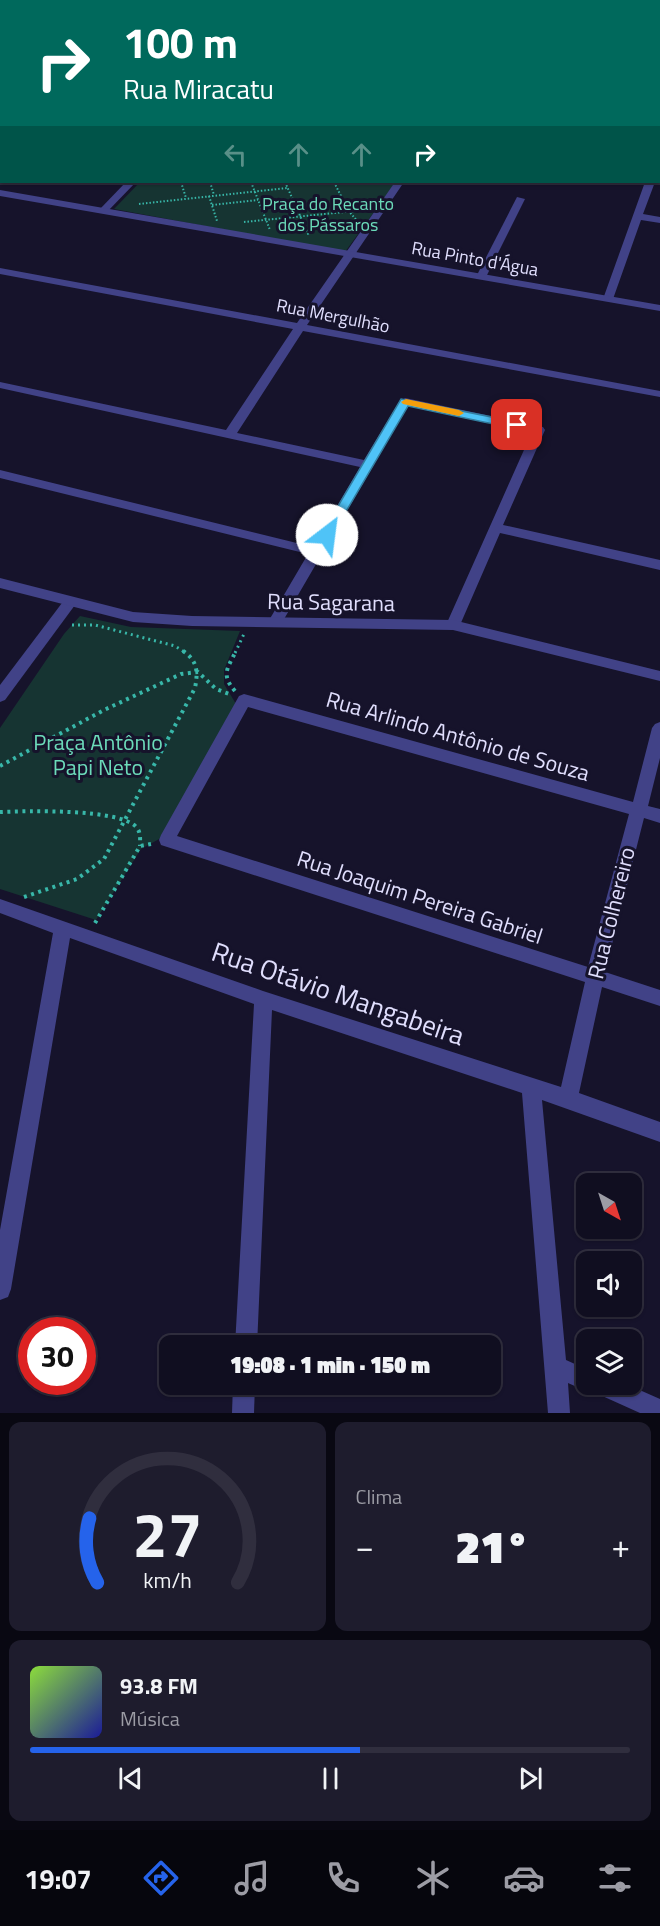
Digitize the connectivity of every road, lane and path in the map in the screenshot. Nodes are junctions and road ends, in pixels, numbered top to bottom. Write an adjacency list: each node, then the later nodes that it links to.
1 (130, 183): 18 (street)
2 (181, 183): 14 (path)
3 (210, 183): 12 (path)
4 (251, 183): 10 (path)
5 (285, 183): 9 (path)
6 (334, 183): 20 (path)
7 (398, 183): 19 (street)
8 (650, 183): 24 (street)
9 (287, 188): 10 (path); 23 (path)
10 (255, 191): 12 (path); 16 (path)
11 (0, 193): 18 (street, Rua Pinto d'Água)
12 (214, 195): 13 (path)
13 (209, 196): 14 (path); 17 (path)
14 (186, 198): 18 (path)
15 (520, 199): 33 (street)
16 (258, 200): 17 (path); 25 (path)
17 (212, 205): 21 (path)
18 (104, 209): 28 (street, Rua Pinto d'Água)
19 (378, 209): 20 (path); 29 (street)
20 (348, 210): 23 (path); 29 (path)
21 (215, 214): 22 (path); 28 (path)
22 (222, 214)
23 (299, 216): 25 (path); 30 (path)
24 (638, 216): 26 (street); 34 (street)
25 (266, 219): 27 (path)
26 (660, 220)
27 (242, 222)
28 (189, 226): 30 (street, Rua Pinto d'Água)
29 (364, 230): 31 (street)
30 (314, 248): 31 (street, Rua Pinto d'Água)
31 (348, 254): 33 (street, Rua Pinto d'Água); 36 (street)
32 (0, 271): 36 (street, Rua Mergulhão)
33 (481, 277): 34 (street, Rua Pinto d'Água)
34 (608, 299): 35 (street, Rua Pinto d'Água)
35 (660, 308)
36 (300, 327): 38 (street, Rua Mergulhão); 39 (street)
37 (0, 385): 39 (street)
38 (660, 394)
39 (229, 435): 40 (street)
40 (368, 465): 42 (street); 43 (street)
41 (0, 474): 43 (street)
42 (496, 528): 44 (street); 49 (street)
43 (317, 552): 48 (street)
44 (660, 565)
45 (0, 583): 46 (street, Rua Sagarana)
46 (70, 602): 47 (street, Rua Sagarana); 50 (street)
47 (250, 621): 48 (street, Rua Sagarana); 54 (path)
48 (275, 622): 49 (street, Rua Sagarana)
49 (453, 625): 52 (street, Rua Sagarana)
50 (49, 630): 51 (path); 53 (street)
51 (198, 672): 54 (path); 56 (path); 60 (path)
52 (660, 676)
53 (0, 696)
54 (244, 700): 57 (street, Rua Arlindo Antônio de Souza); 61 (street)
55 (660, 728): 57 (street, Rua Colhereiro)
56 (0, 766)
57 (637, 809): 59 (street, Rua Arlindo Antônio de Souza); 67 (street, Rua Colhereiro)
58 (0, 812): 60 (path)
59 (660, 816)
60 (124, 821): 62 (path); 63 (path)
61 (167, 840): 62 (path); 67 (street, Rua Joaquim Pereira Gabriel)
62 (140, 846): 66 (path)
63 (23, 897)
64 (0, 906): 65 (street, Rua Otávio Mangabeira)
65 (63, 928): 66 (street, Rua Otávio Mangabeira); 73 (street)
66 (88, 937): 69 (street, Rua Otávio Mangabeira)
67 (595, 976): 68 (street, Rua Joaquim Pereira Gabriel); 71 (street, Rua Colhereiro)
68 (660, 998)
69 (263, 999): 70 (street, Rua Otávio Mangabeira); 74 (street)
70 (531, 1087): 71 (street, Rua Otávio Mangabeira); 75 (street)
71 (568, 1099): 72 (street, Rua Otávio Mangabeira)
72 (660, 1132)
73 (0, 1289)
74 (247, 1335)
75 (556, 1367): 76 (street); 81 (street)
76 (576, 1376)
77 (244, 1395): 80 (street)
78 (624, 1395): 79 (street)
79 (660, 1410)
80 (243, 1413)
81 (559, 1413)

